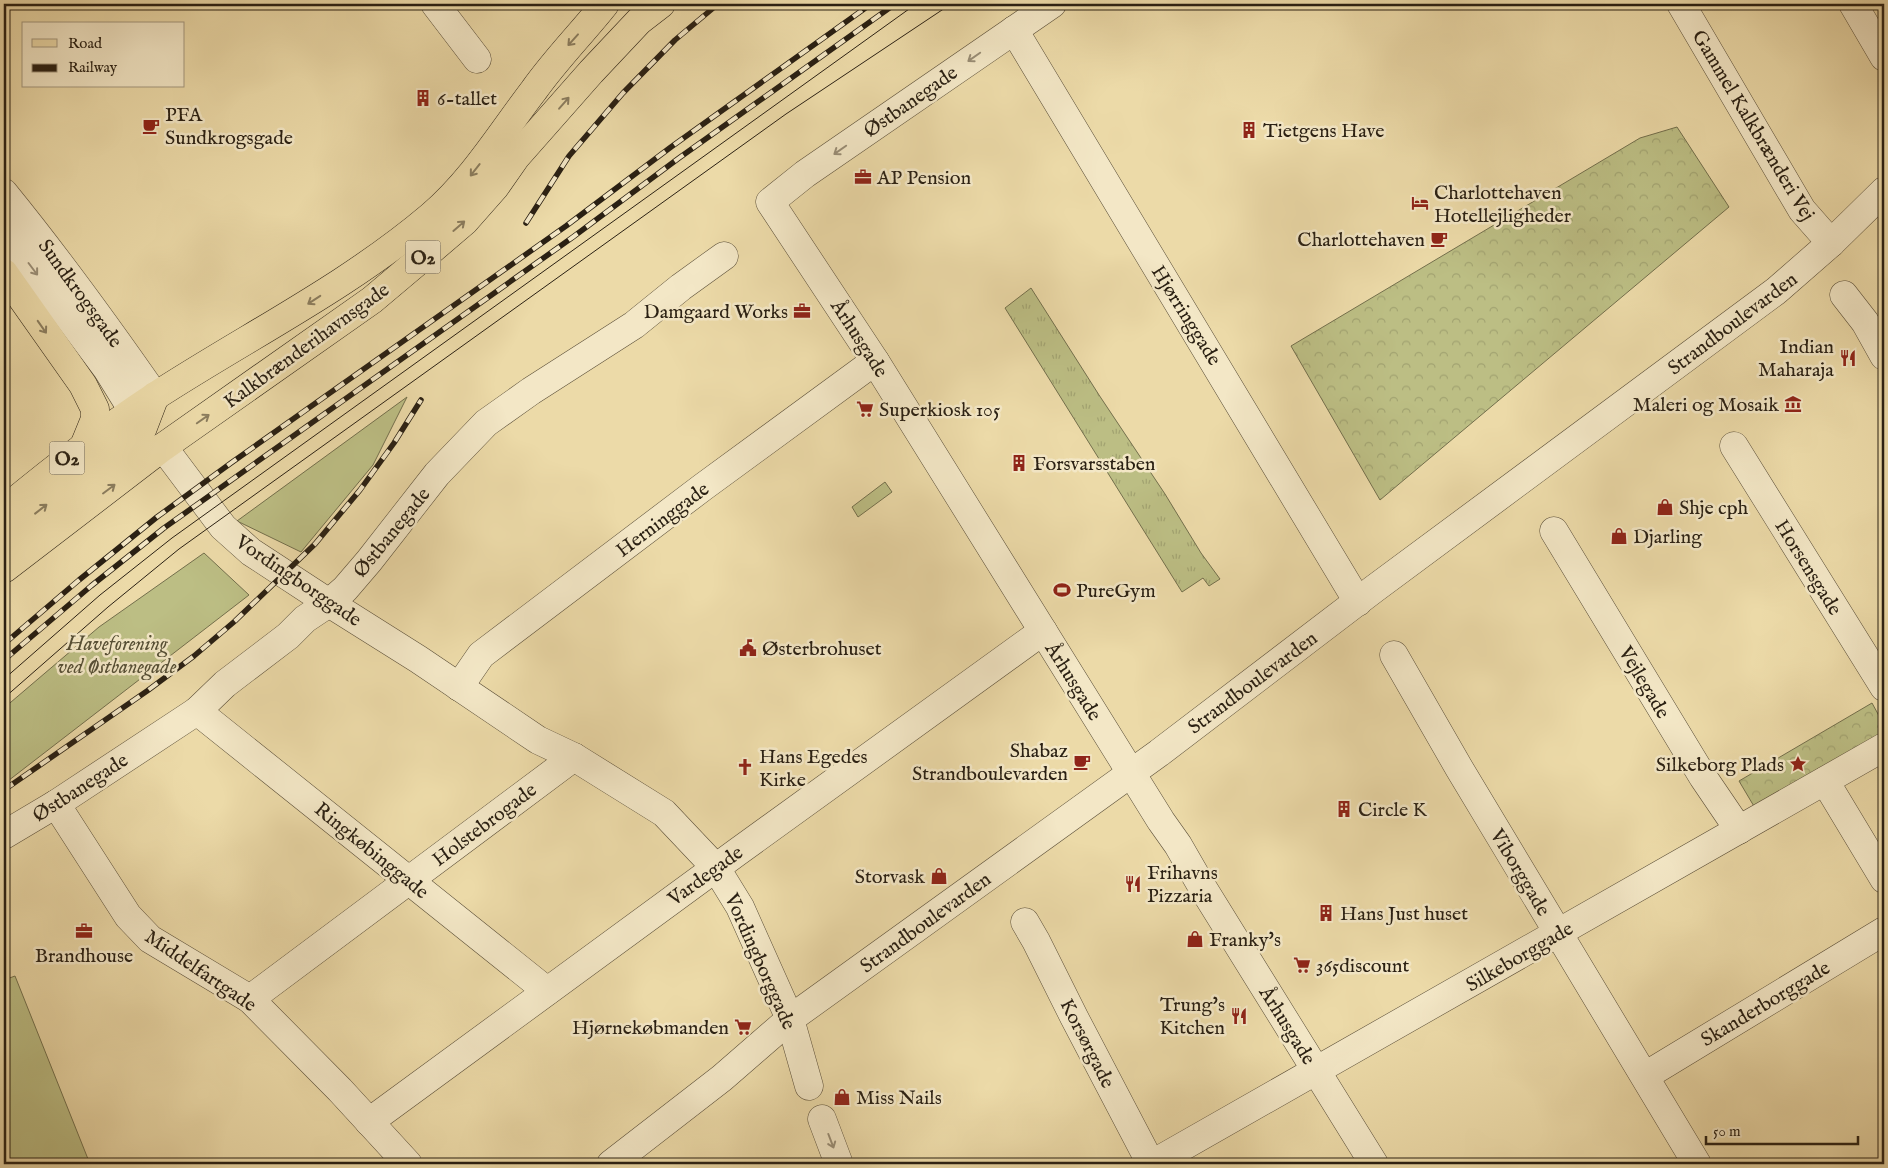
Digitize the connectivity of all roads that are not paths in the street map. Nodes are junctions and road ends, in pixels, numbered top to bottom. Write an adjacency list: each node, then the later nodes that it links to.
1 (435, 4): 9 (street)
2 (605, 4): 20 (main road, Kalkbrænderihavnsgade / O2, one-way to 20)
3 (661, 4): 23 (main road, Kalkbrænderihavnsgade / O2, one-way to 3)
4 (1052, 4): 7 (street, Østbanegade)
5 (1681, 4): 14 (street, Gammel Kalkbrænderi Vej)
6 (1853, 4): 8 (street)
7 (1014, 30): 12 (street, Østbanegade, one-way to 12); 28 (street, Hjørringgade)
8 (1884, 57)
9 (477, 59)
10 (1884, 191): 14 (street, Strandboulevarden)
11 (4, 193): 20 (street, Sundkrogsgade)
12 (770, 202): 19 (street, Århusgade)
13 (4, 230): 20 (street, Sundkrogsgade, one-way to 20)
14 (1831, 243): 28 (street, Strandboulevarden)
15 (724, 256): 29 (street, Østbanegade)
16 (4, 273): 21 (main road, one-way to 21)
17 (1844, 295): 18 (street)
18 (1884, 356)
19 (875, 361): 30 (street, Århusgade); 33 (street, Herninggade)
20 (143, 413): 21 (main road, Kalkbrænderihavnsgade / O2); 23 (main road); 23 (main road); 26 (main road, one-way to 20)
21 (84, 446): 24 (main road, Kalkbrænderihavnsgade / O2)
22 (1734, 446): 32 (street, Horsensgade)
23 (164, 447): 27 (main road, Kalkbrænderihavnsgade / O2, one-way to 23); 29 (street, Vordingborggade)
24 (4, 510)
25 (1554, 531): 40 (street, Vejlegade)
26 (4, 540)
27 (4, 568)
28 (1358, 602): 37 (street, Strandboulevarden)
29 (329, 603): 33 (street, Vordingborggade); 34 (street, Østbanegade)
30 (1043, 631): 37 (street, Århusgade); 42 (street, Vardegade)
31 (1394, 654): 47 (street, Viborggade)
32 (1884, 687)
33 (459, 688): 36 (street, Vordingborggade)
34 (197, 711): 39 (street, Østbanegade); 44 (street, Ringkøbinggade)
35 (1884, 747): 38 (street, Silkeborggade)
36 (574, 757): 42 (street, Vordingborggade); 44 (street, Holstebrogade)
37 (1131, 773): 50 (street, Strandboulevarden); 51 (street, Århusgade)
38 (1826, 781): 40 (street, Silkeborggade); 43 (street)
39 (56, 804): 41 (street, Østbanegade); 49 (street, Middelfartgade)
40 (1739, 830): 47 (street, Silkeborggade)
41 (4, 835)
42 (716, 868): 48 (street, Vardegade); 50 (street, Vordingborggade)
43 (1884, 879)
44 (410, 880): 48 (street, Ringkøbinggade); 49 (street, Holstebrogade)
45 (1025, 922): 59 (street, Korsørgade)
46 (1884, 930): 52 (street, Skanderborggade)
47 (1558, 934): 51 (street, Silkeborggade); 52 (street, Viborggade)
48 (547, 991): 55 (street, Vardegade)
49 (250, 999): 55 (street, Middelfartgade)
50 (790, 1019): 53 (street, Vordingborggade); 57 (street, Strandboulevarden)
51 (1317, 1072): 59 (street, Silkeborggade); 60 (street, Århusgade)
52 (1645, 1076): 61 (street, Viborggade)
53 (809, 1086)
54 (822, 1119): 58 (street, one-way to 58)
55 (369, 1122): 56 (street, Middelfartgade)
56 (408, 1164)
57 (611, 1164)
58 (840, 1164)
59 (1152, 1164)
60 (1374, 1164)
61 (1697, 1164)

